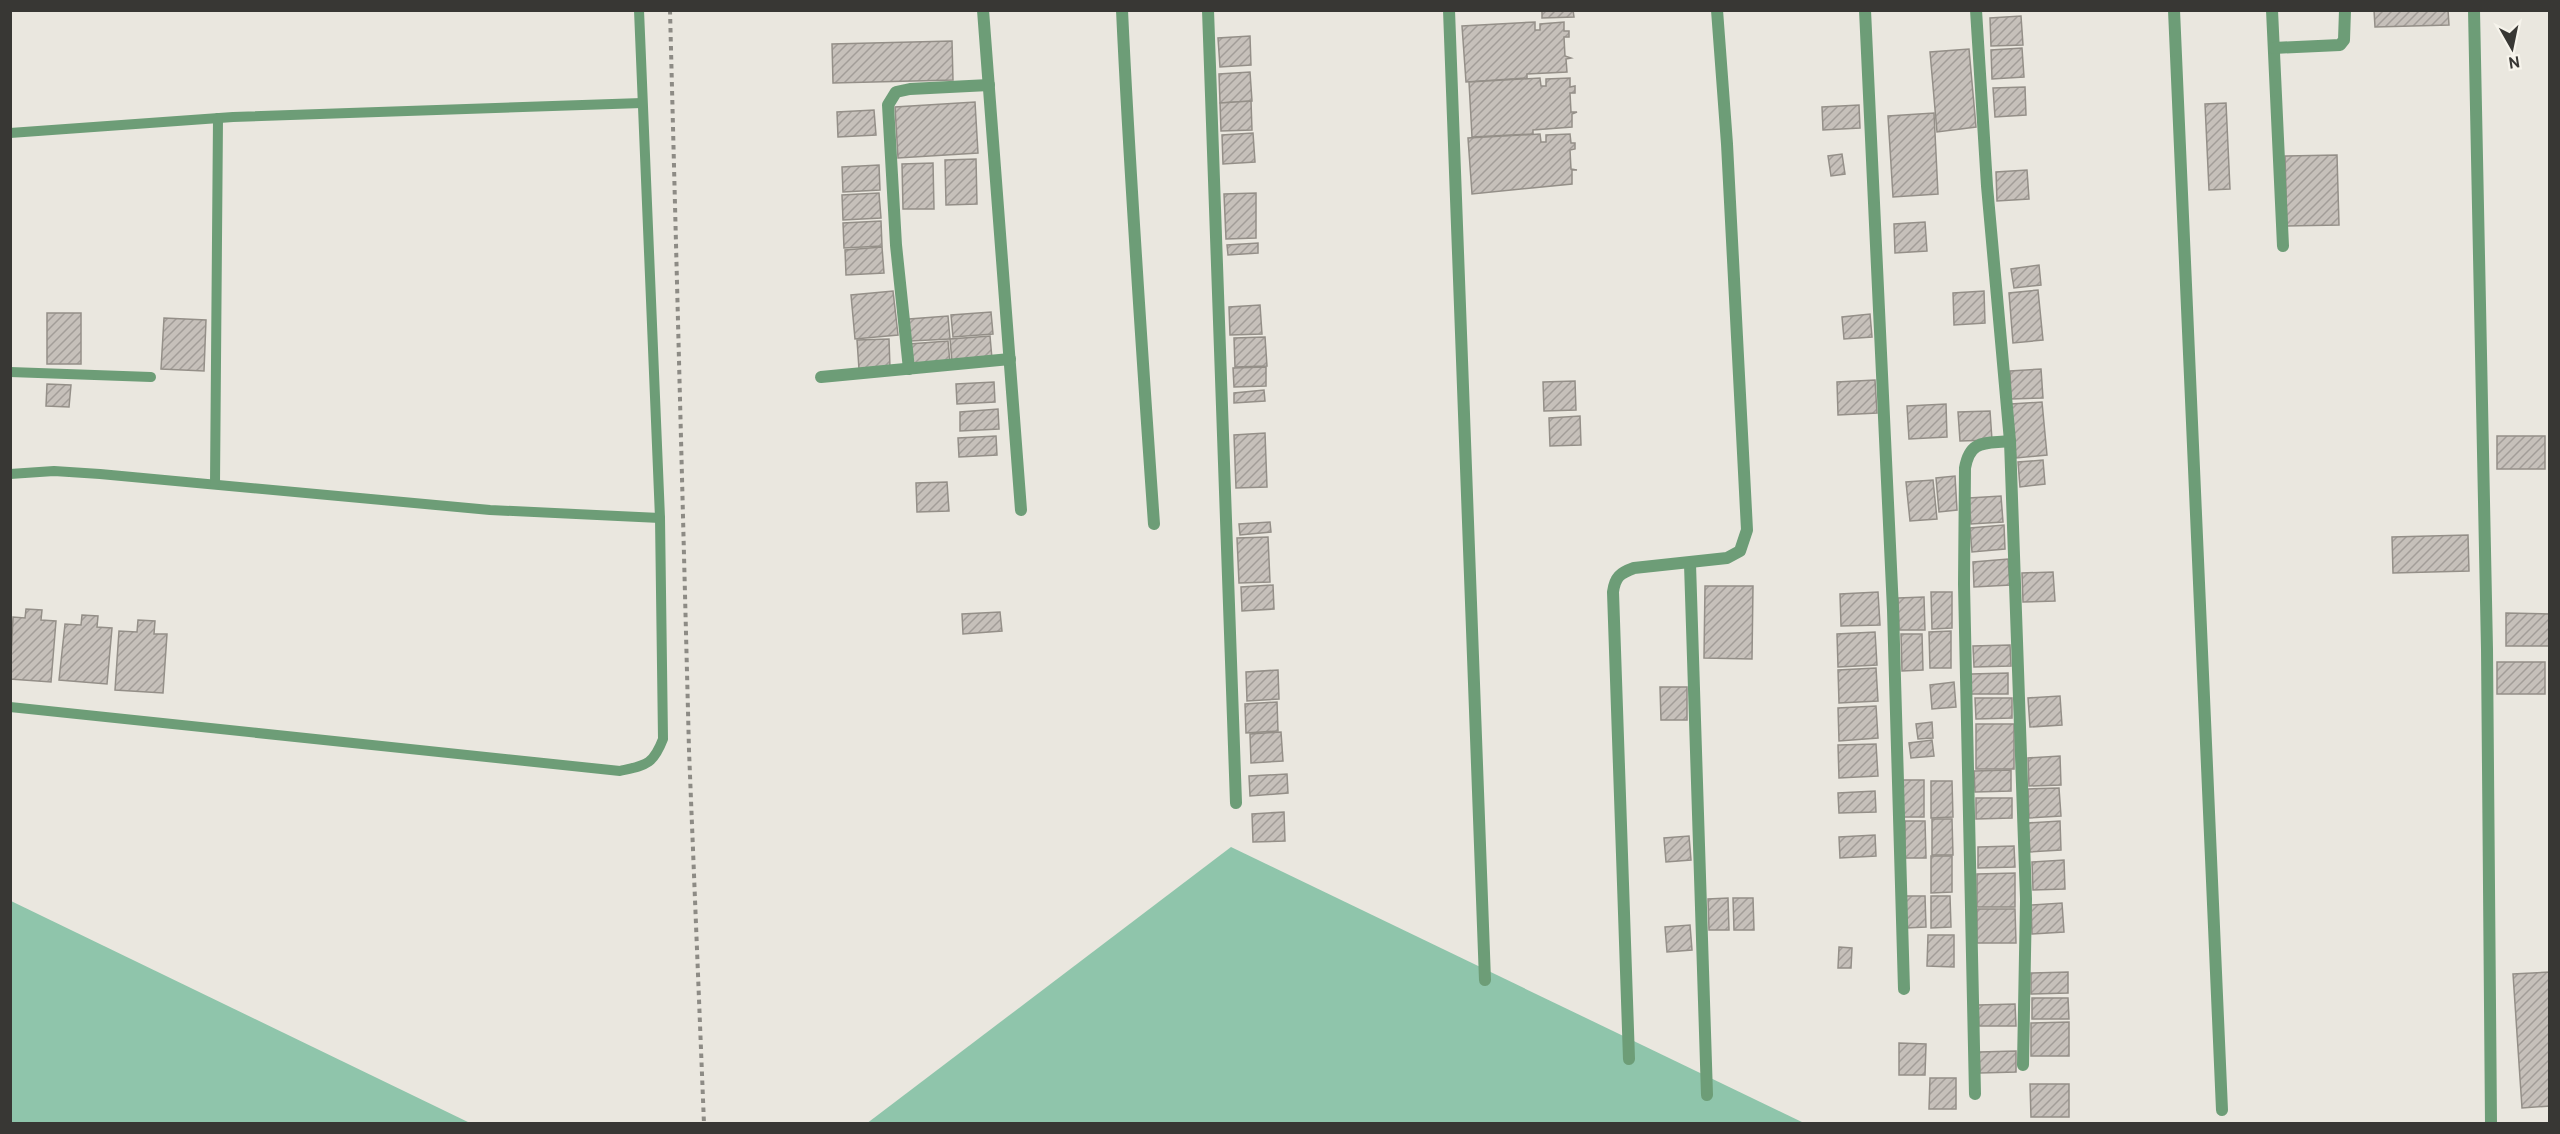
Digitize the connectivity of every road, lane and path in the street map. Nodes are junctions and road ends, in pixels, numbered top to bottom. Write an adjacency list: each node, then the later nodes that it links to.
1 (639, 10): 16 (lane)
2 (670, 10): 41 (path)
3 (983, 10): 15 (street)
4 (1122, 10): 30 (street)
5 (1208, 10): 33 (street)
6 (1449, 10): 34 (street)
7 (1717, 10): 31 (street)
8 (1865, 10): 35 (street)
9 (1976, 10): 25 (street)
10 (2174, 10): 40 (street)
11 (2272, 10): 14 (street)
12 (2345, 10): 14 (street)
13 (2474, 10): 42 (street)
14 (2274, 48): 19 (street)
15 (989, 85): 20 (street); 21 (street)
16 (642, 103): 17 (lane); 29 (lane)
17 (218, 118): 18 (lane); 27 (lane)
18 (10, 133)
19 (2283, 246)
20 (1010, 360): 21 (street); 28 (street)
21 (909, 369): 24 (street)
22 (10, 372): 23 (lane)
23 (151, 377)
24 (821, 377)
25 (2010, 441): 37 (street); 38 (street)
26 (10, 474): 27 (lane)
27 (215, 484): 29 (lane)
28 (1021, 510)
29 (660, 518): 32 (lane)
30 (1154, 524)
31 (1690, 564): 36 (street); 39 (street)
32 (10, 707)
33 (1236, 803)
34 (1485, 980)
35 (1904, 989)
36 (1629, 1059)
37 (2023, 1065)
38 (1975, 1094)
39 (1707, 1095)
40 (2222, 1110)
41 (704, 1124)
42 (2491, 1124)

